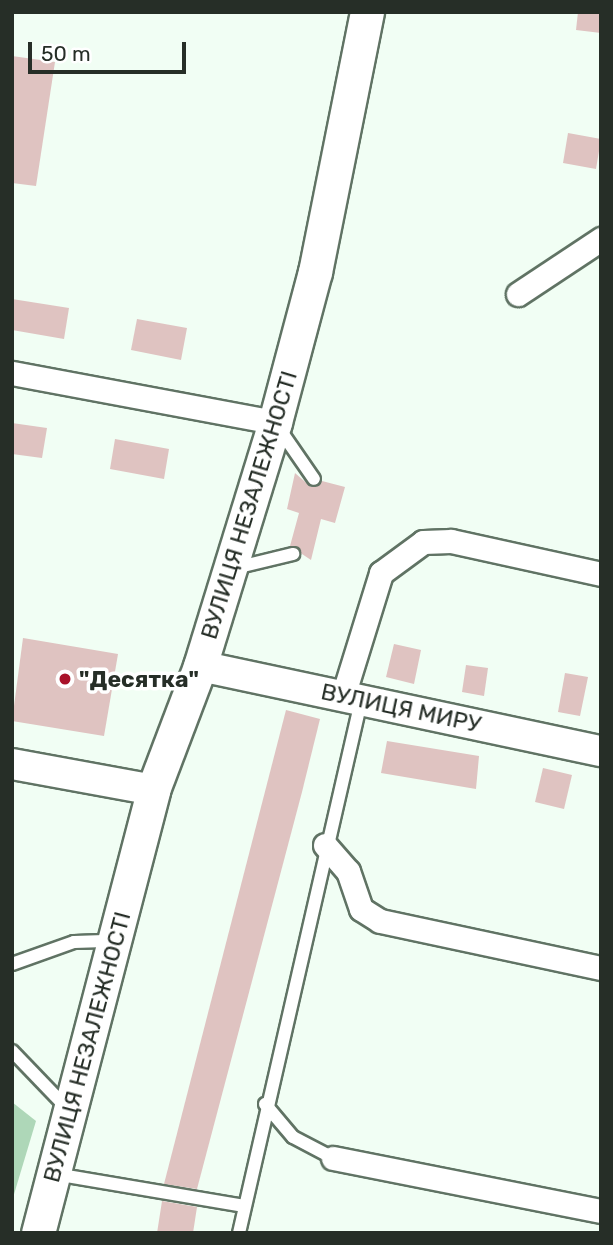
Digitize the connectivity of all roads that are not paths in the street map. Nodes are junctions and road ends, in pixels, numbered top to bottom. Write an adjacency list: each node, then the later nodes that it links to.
1 (367, 12): 5 (main road, ВУЛИЦЯ НЕЗАЛЕЖНОСТІ)
2 (601, 239): 3 (street)
3 (518, 293)
4 (12, 373): 5 (street)
5 (275, 422): 6 (lane); 8 (main road, ВУЛИЦЯ НЕЗАЛЕЖНОСТІ)
6 (314, 479)
7 (293, 554): 8 (lane)
8 (231, 569): 10 (main road, ВУЛИЦЯ НЕЗАЛЕЖНОСТІ)
9 (601, 574): 11 (street)
10 (200, 666): 11 (street, ВУЛИЦЯ МИРУ); 14 (main road, ВУЛИЦЯ НЕЗАЛЕЖНОСТІ)
11 (352, 698): 12 (street, ВУЛИЦЯ МИРУ); 15 (lane)
12 (601, 751)
13 (12, 764): 14 (street)
14 (153, 790): 16 (main road, ВУЛИЦЯ НЕЗАЛЕЖНОСТІ)
15 (325, 845): 18 (street); 20 (lane)
16 (116, 941): 17 (lane); 21 (main road, ВУЛИЦЯ НЕЗАЛЕЖНОСТІ)
17 (12, 964)
18 (601, 968)
19 (12, 1051): 21 (lane)
20 (265, 1104): 22 (lane); 24 (lane)
21 (70, 1114): 23 (main road, ВУЛИЦЯ НЕЗАЛЕЖНОСТІ)
22 (332, 1158): 25 (street)
23 (54, 1174): 24 (lane); 26 (main road, ВУЛИЦЯ НЕЗАЛЕЖНОСТІ)
24 (244, 1206): 27 (lane)
25 (601, 1211)
26 (38, 1233)
27 (239, 1233)

